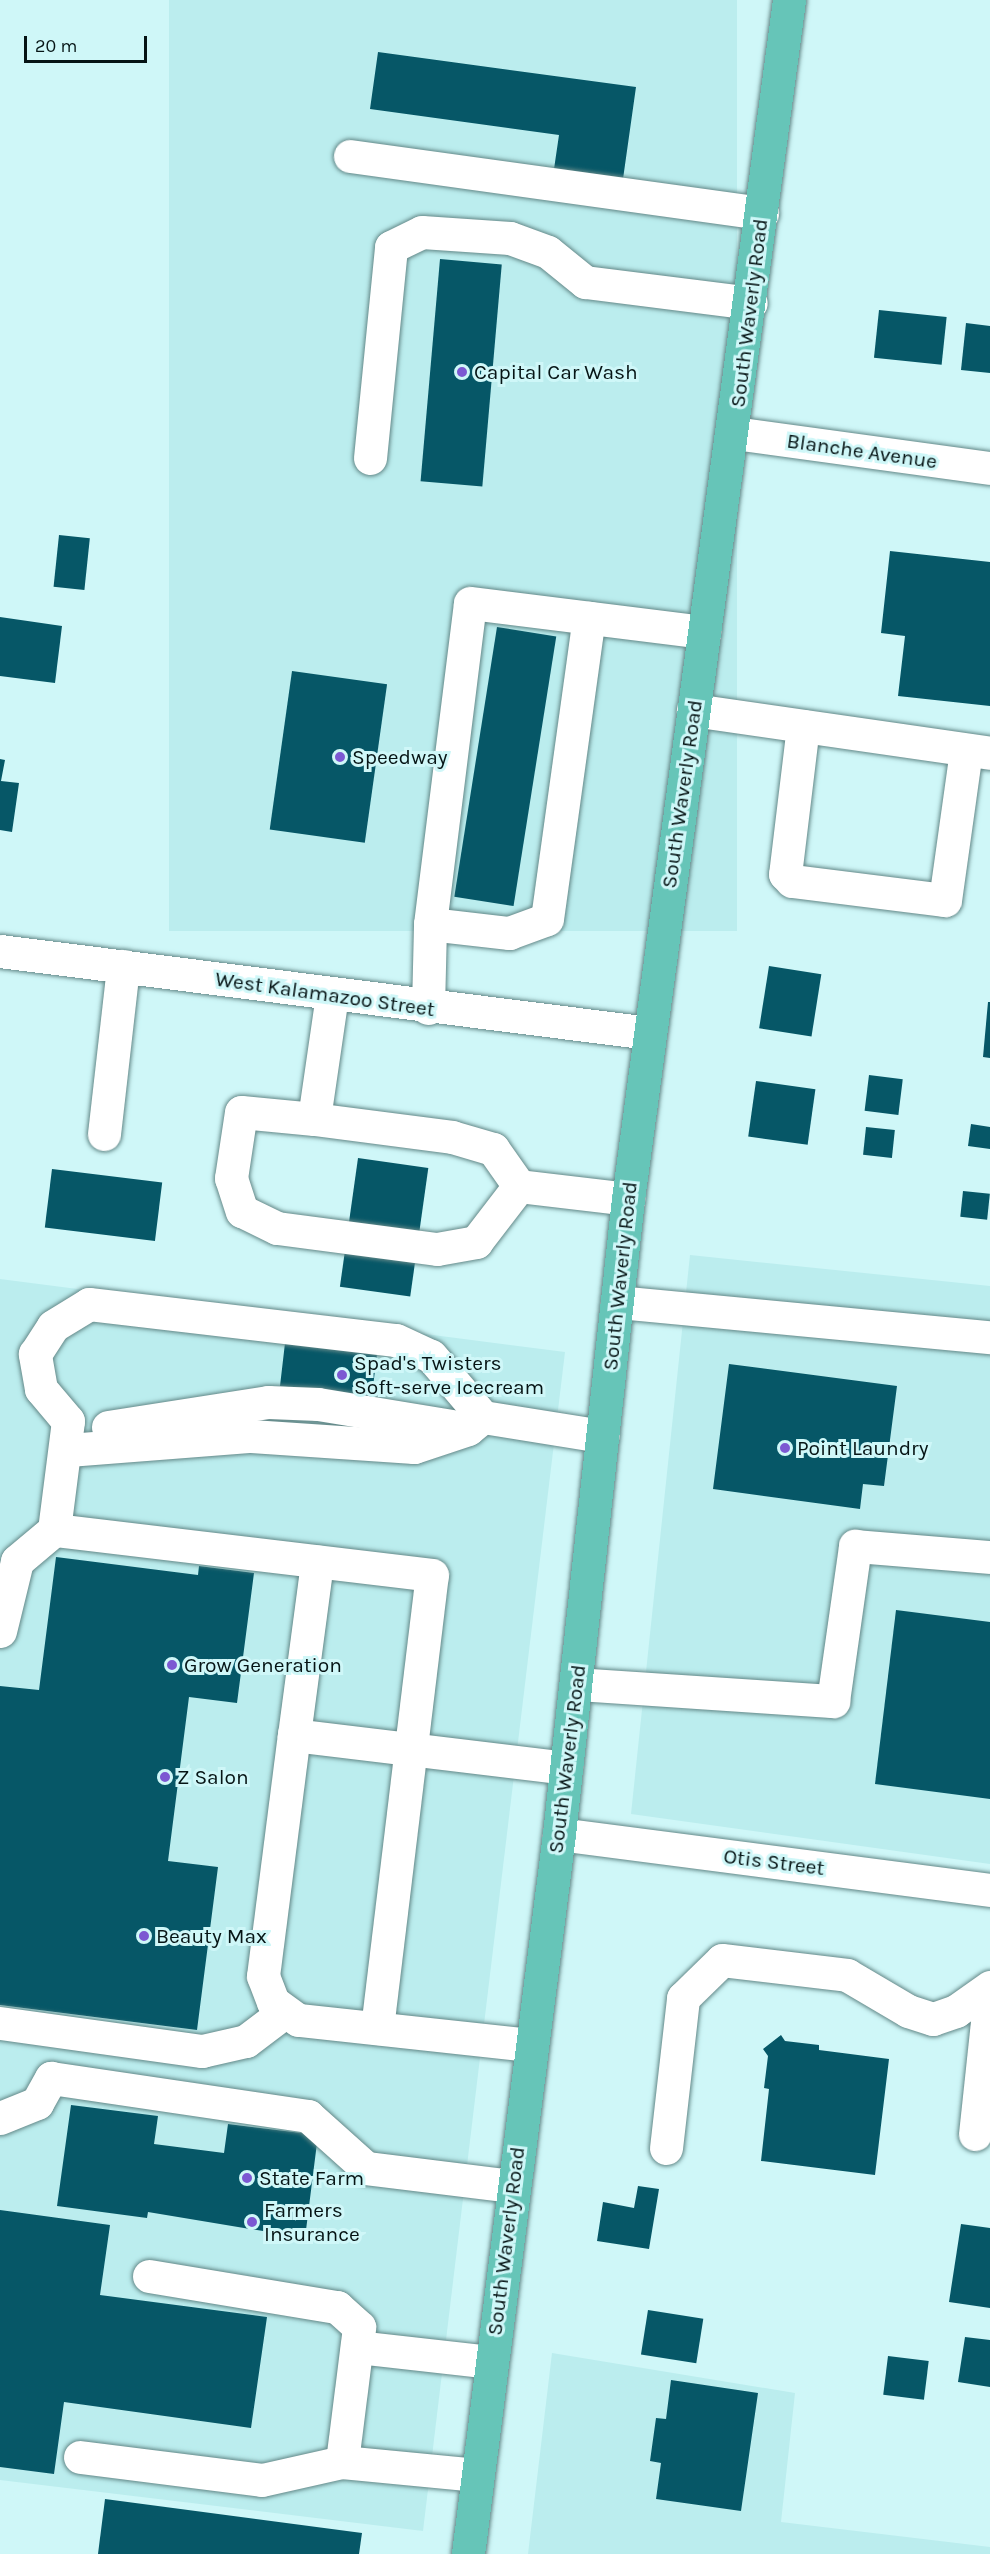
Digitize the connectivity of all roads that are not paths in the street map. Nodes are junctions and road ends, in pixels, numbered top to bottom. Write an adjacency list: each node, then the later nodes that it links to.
1 (789, 0): 3 (main road, South Waverly Road)
2 (350, 156): 3 (street)
3 (762, 213): 4 (main road, South Waverly Road)
4 (751, 303): 5 (main road, South Waverly Road); 6 (street)
5 (734, 433): 7 (street, Blanche Avenue); 9 (main road, South Waverly Road)
6 (370, 458)
7 (990, 468)
8 (589, 618): 9 (street); 13 (street); 13 (street)
9 (704, 632): 10 (main road, South Waverly Road)
10 (693, 710): 11 (street); 18 (main road, South Waverly Road)
11 (802, 726): 12 (street); 12 (street)
12 (978, 752)
13 (430, 924): 17 (street)
14 (0, 951): 15 (street, West Kalamazoo Street)
15 (123, 966): 16 (street, West Kalamazoo Street); 20 (street)
16 (332, 995): 17 (street, West Kalamazoo Street); 19 (street)
17 (428, 1008): 18 (street, West Kalamazoo Street)
18 (650, 1033): 22 (main road, South Waverly Road)
19 (314, 1119): 21 (street); 21 (street)
20 (104, 1134)
21 (519, 1186): 22 (street)
22 (628, 1199): 23 (main road, South Waverly Road)
23 (617, 1302): 24 (street); 27 (main road, South Waverly Road)
24 (990, 1337)
25 (476, 1423): 26 (street); 26 (street); 27 (street)
26 (68, 1436): 28 (street)
27 (602, 1436): 32 (main road, South Waverly Road)
28 (54, 1530): 30 (street); 31 (street)
29 (990, 1557): 32 (street)
30 (317, 1562): 33 (street); 34 (street)
31 (0, 1631)
32 (576, 1684): 35 (main road, South Waverly Road)
33 (294, 1735): 34 (street); 40 (street)
34 (411, 1749): 35 (street); 42 (street)
35 (566, 1768): 36 (main road, South Waverly Road)
36 (559, 1834): 37 (street, Otis Street); 43 (main road, South Waverly Road)
37 (990, 1890)
38 (990, 1987): 46 (street)
39 (990, 1994): 45 (street)
40 (283, 2013): 41 (street); 42 (street)
41 (0, 2023)
42 (377, 2028): 43 (street)
43 (530, 2044): 47 (main road, South Waverly Road)
44 (0, 2118): 47 (street)
45 (975, 2134)
46 (666, 2148)
47 (513, 2186): 50 (main road, South Waverly Road)
48 (149, 2276): 49 (street)
49 (357, 2347): 50 (street); 52 (street)
50 (491, 2362): 53 (main road, South Waverly Road)
51 (80, 2457): 52 (street)
52 (342, 2462): 53 (street)
53 (477, 2475): 54 (main road, South Waverly Road)
54 (468, 2554)

